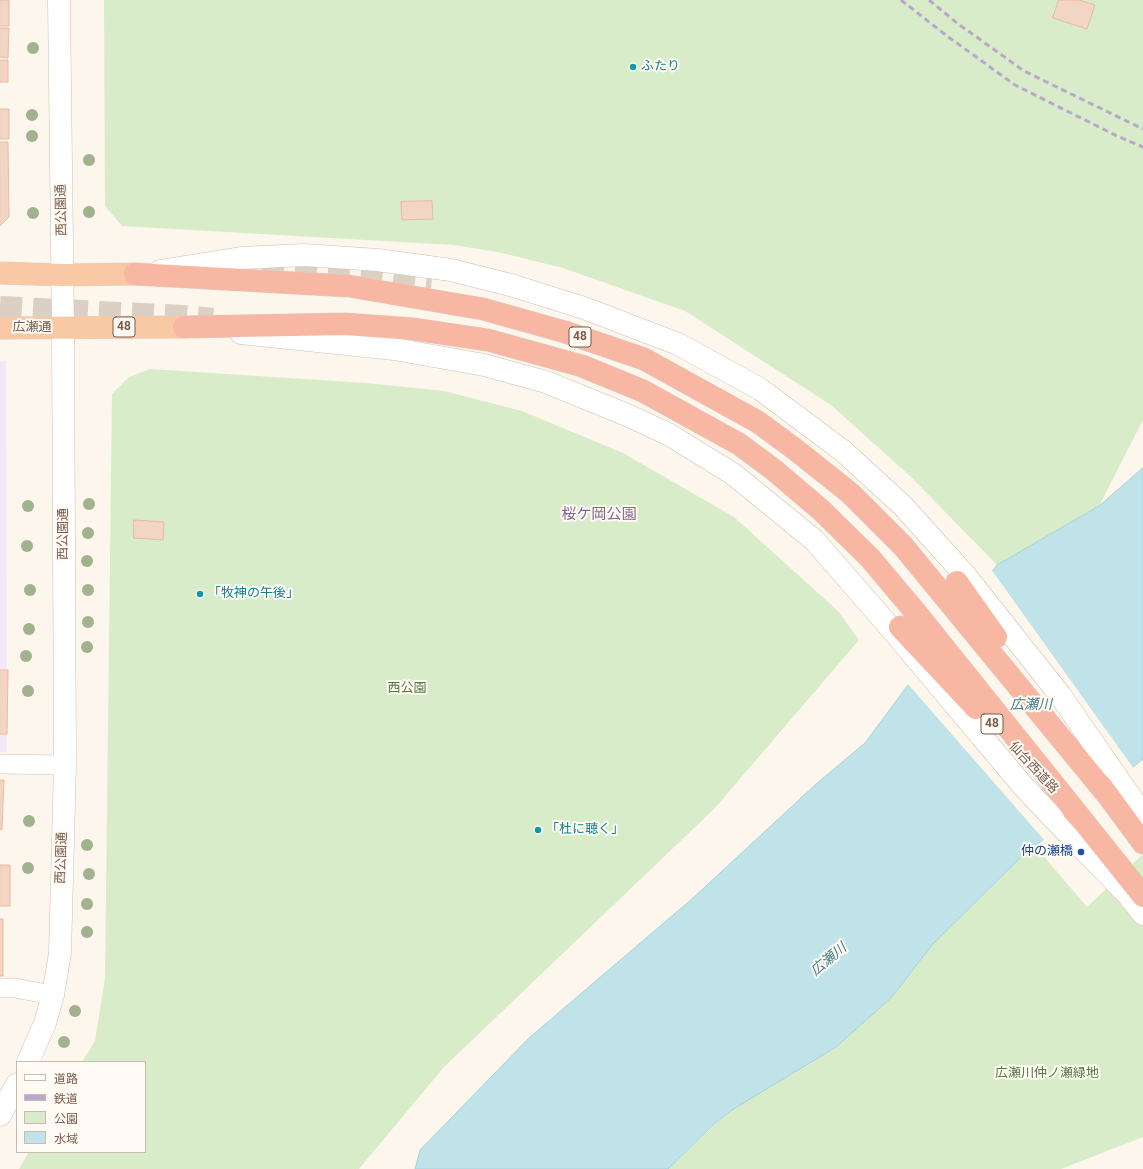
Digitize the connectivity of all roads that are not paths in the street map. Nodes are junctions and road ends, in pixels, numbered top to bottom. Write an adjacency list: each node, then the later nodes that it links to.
1 (59, 0): 4 (street, 西公園通)
2 (0, 273): 4 (highway, 48)
3 (135, 274): 4 (highway, 48); 8 (highway, 48); 8 (street)
4 (63, 275): 7 (street, 西公園通)
5 (184, 327): 7 (highway, 48); 9 (street); 13 (highway, 48)
6 (0, 328): 7 (highway, 広瀬通 / 48)
7 (63, 328): 11 (street, 西公園通)
8 (955, 583): 12 (street); 14 (highway, 48)
9 (897, 629): 13 (highway, 仙台西道路 / 48); 16 (street)
10 (0, 764): 11 (street)
11 (65, 765): 18 (street, 西公園通)
12 (1143, 815)
13 (1084, 821): 15 (highway, 仙台西道路 / 48)
14 (1143, 843)
15 (1143, 896)
16 (1143, 914)
17 (0, 988): 18 (street)
18 (53, 995): 19 (street, 西公園通)
19 (28, 1061)
20 (16, 1086): 21 (street)
21 (0, 1115)

